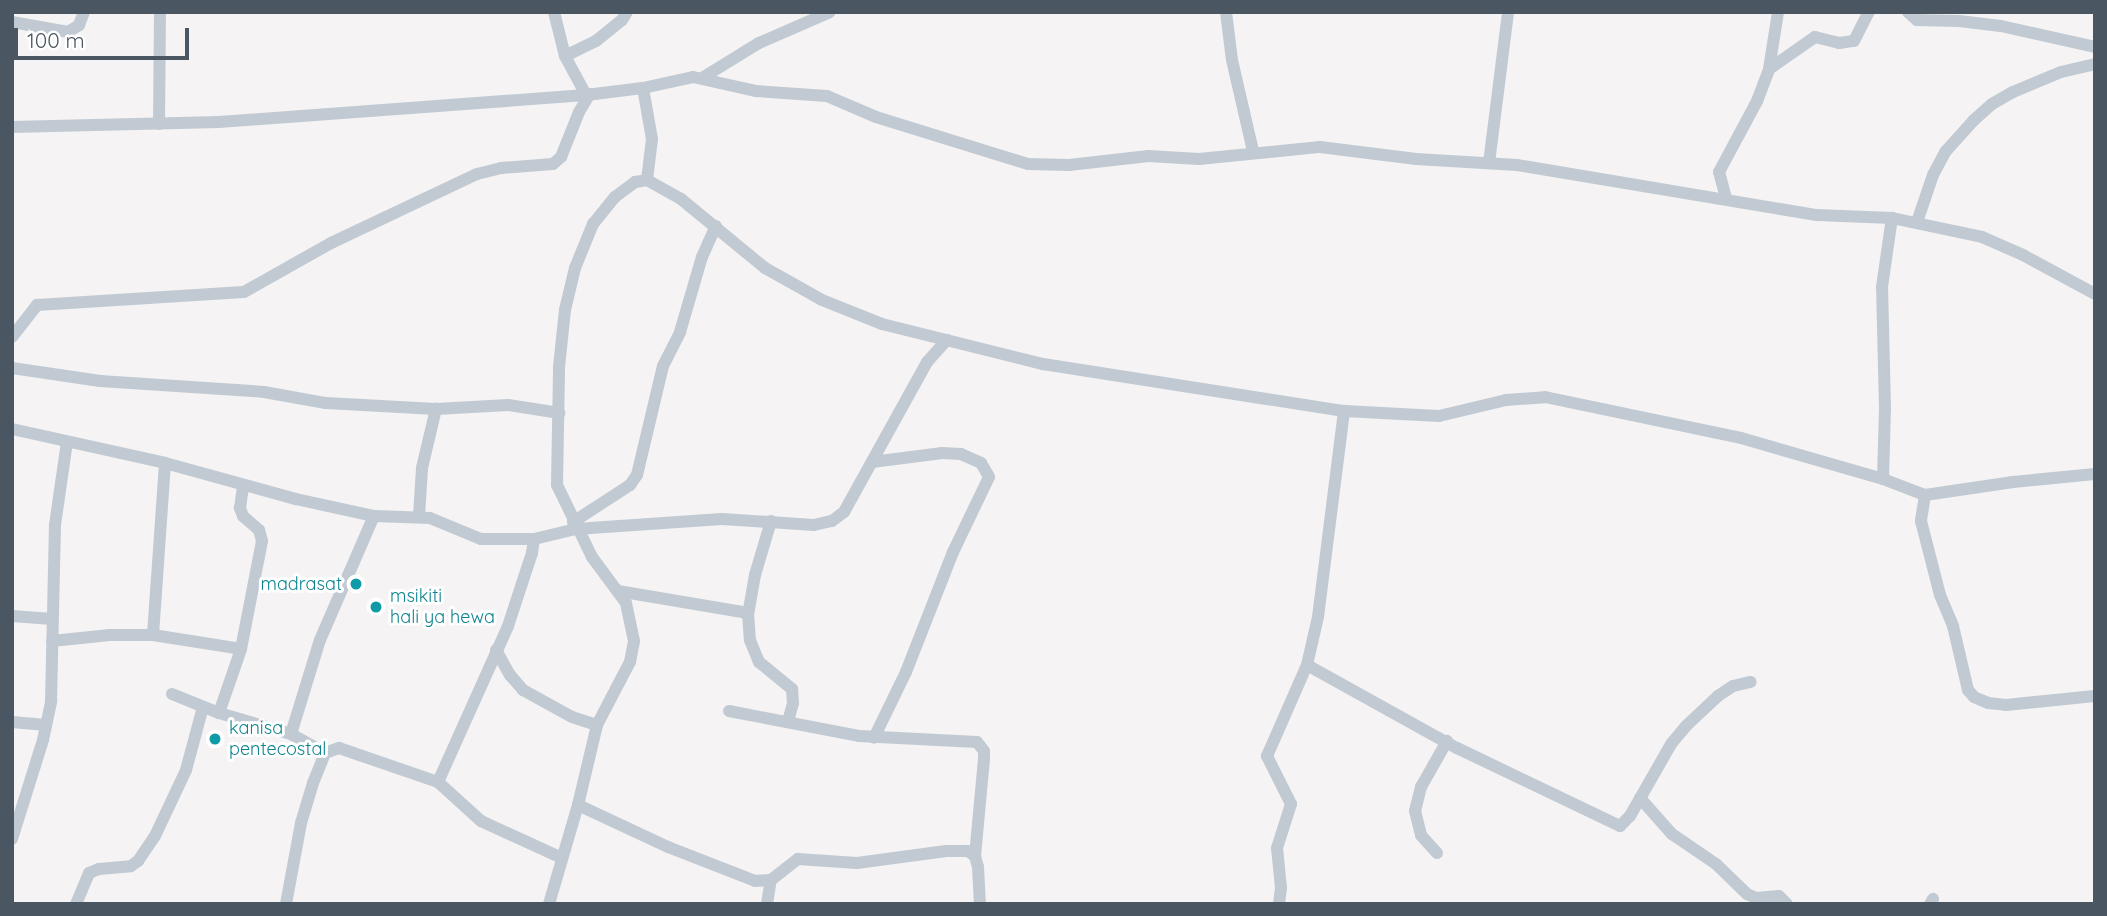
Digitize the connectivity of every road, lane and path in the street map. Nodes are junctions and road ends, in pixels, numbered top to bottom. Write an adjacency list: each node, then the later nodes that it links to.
1 (84, 12): 11 (street)
2 (160, 12): 19 (street)
3 (554, 12): 13 (street)
4 (627, 12): 13 (street)
5 (830, 12): 16 (street)
6 (1226, 12): 21 (street)
7 (1508, 12): 22 (street)
8 (1777, 12): 15 (street)
9 (1869, 12): 15 (street)
10 (1908, 12): 12 (street)
11 (12, 22)
12 (2095, 47)
13 (565, 55): 18 (street)
14 (2095, 64): 26 (street)
15 (1769, 69): 24 (street)
16 (702, 78): 17 (street); 21 (street)
17 (643, 88): 18 (street); 23 (street)
18 (588, 94): 19 (street); 29 (street)
19 (159, 124): 20 (street)
20 (12, 127)
21 (1253, 151): 22 (street)
22 (1489, 163): 24 (street)
23 (647, 180): 27 (street); 34 (street)
24 (1726, 198): 25 (street)
25 (1892, 218): 26 (street); 40 (street)
26 (1917, 222): 28 (street)
27 (716, 226): 30 (street); 46 (street)
28 (2095, 294)
29 (12, 337)
30 (947, 340): 33 (street); 37 (street)
31 (12, 368): 32 (street)
32 (436, 409): 34 (street); 44 (street)
33 (1344, 411): 40 (street); 56 (street)
34 (559, 413): 46 (street)
35 (12, 429): 36 (street)
36 (67, 442): 38 (street); 51 (street)
37 (873, 462): 45 (street); 68 (street)
38 (165, 463): 41 (street); 52 (street)
39 (2095, 474): 42 (street)
40 (1883, 479): 42 (street)
41 (243, 486): 43 (street); 54 (street)
42 (1925, 495): 59 (street)
43 (374, 516): 44 (street); 67 (street)
44 (419, 516): 47 (street)
45 (771, 521): 46 (street); 49 (street)
46 (575, 526): 47 (street); 48 (street)
47 (534, 539): 55 (street)
48 (617, 591): 49 (street); 65 (street)
49 (748, 613): 64 (street)
50 (12, 616): 51 (street)
51 (52, 619): 53 (street)
52 (153, 635): 53 (street); 54 (street)
53 (52, 641): 66 (street)
54 (241, 649): 62 (street)
55 (496, 650): 65 (street); 71 (street)
56 (1307, 665): 69 (street); 85 (street)
57 (1751, 682): 72 (street)
58 (172, 695): 60 (street)
59 (2095, 696)
60 (203, 707): 62 (street); 80 (street)
61 (729, 711): 64 (street)
62 (219, 713): 67 (street)
63 (12, 722): 66 (street)
64 (788, 722): 68 (street)
65 (597, 724): 73 (street)
66 (46, 725): 74 (street)
67 (291, 734): 70 (street)
68 (874, 738): 77 (street)
69 (1447, 741): 72 (street); 76 (street)
70 (325, 753): 71 (street); 81 (street)
71 (438, 782): 78 (street)
72 (1640, 798): 86 (street)
73 (578, 805): 78 (street); 79 (street)
74 (15, 824): 75 (street)
75 (12, 839)
76 (1437, 853)
77 (975, 856): 79 (street); 84 (street)
78 (562, 858): 82 (street)
79 (771, 880): 83 (street)
80 (76, 904)
81 (286, 904)
82 (549, 904)
83 (767, 904)
84 (980, 904)
85 (1279, 904)
86 (1787, 904)

